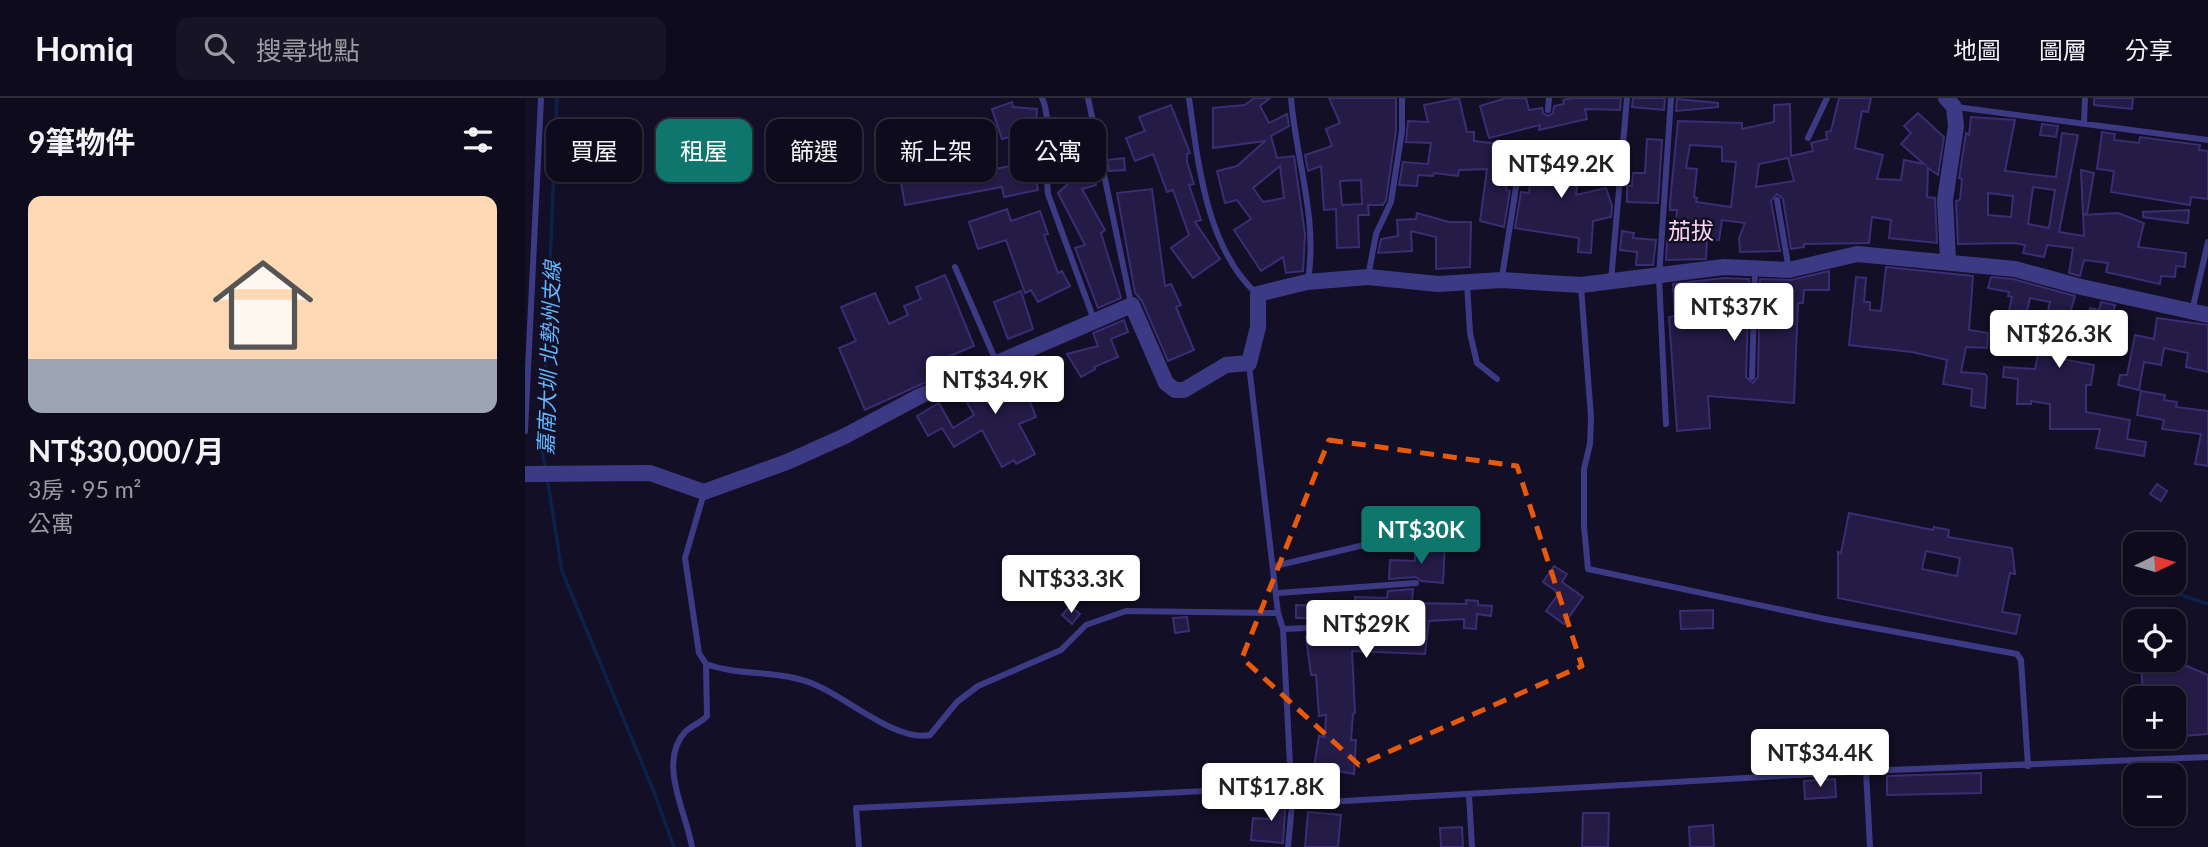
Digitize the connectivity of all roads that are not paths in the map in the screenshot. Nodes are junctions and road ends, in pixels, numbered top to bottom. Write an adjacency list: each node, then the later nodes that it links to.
1 (541, 98): 40 (lane)
2 (1042, 98): 34 (lane)
3 (1088, 98): 32 (lane)
4 (1189, 98): 31 (lane)
5 (1291, 98): 27 (lane)
6 (1402, 98): 24 (lane)
7 (1549, 98): 13 (lane)
8 (1627, 98): 28 (lane)
9 (1671, 98): 25 (lane)
10 (1827, 98): 15 (lane)
11 (2085, 98): 14 (lane)
12 (1950, 102): 14 (lane); 20 (street)
13 (1548, 110)
14 (2084, 123): 16 (lane)
15 (1808, 138)
16 (2208, 140)
17 (1521, 155): 26 (lane)
18 (1777, 200): 23 (lane)
19 (2208, 242): 33 (lane)
20 (1948, 260): 23 (street); 33 (street)
21 (955, 267): 35 (lane)
22 (1756, 268): 23 (street); 25 (street); 37 (lane)
23 (1789, 270)
24 (1368, 277): 27 (street); 29 (street)
25 (1659, 277): 28 (street); 39 (lane)
26 (1502, 280): 29 (street); 30 (street)
27 (1307, 282): 31 (street)
28 (1611, 282): 30 (street)
29 (1467, 283): 38 (lane)
30 (1581, 285): 52 (lane)
31 (1258, 294): 36 (street)
32 (1132, 304): 34 (street); 36 (street)
33 (2200, 314)
34 (1094, 320): 35 (street)
35 (997, 363): 42 (street)
36 (1249, 363): 44 (lane)
37 (1752, 377)
38 (1497, 379)
39 (1666, 424)
40 (525, 431)
41 (525, 474): 42 (street)
42 (704, 492): 50 (lane)
43 (1429, 540): 44 (lane)
44 (1275, 566): 46 (lane)
45 (1416, 583): 46 (lane)
46 (1278, 593): 47 (lane)
47 (1278, 613): 49 (lane); 50 (lane)
48 (1406, 624): 49 (lane)
49 (1283, 629): 54 (lane)
50 (706, 664): 57 (lane)
51 (2208, 757): 52 (lane)
52 (2028, 766): 53 (lane)
53 (1867, 771): 55 (lane); 61 (lane)
54 (1290, 787): 56 (lane); 58 (lane)
55 (1469, 795): 56 (lane); 60 (lane)
56 (1292, 804): 59 (lane)
57 (692, 847)
58 (859, 847)
59 (1288, 847)
60 (1472, 847)
61 (1870, 847)

